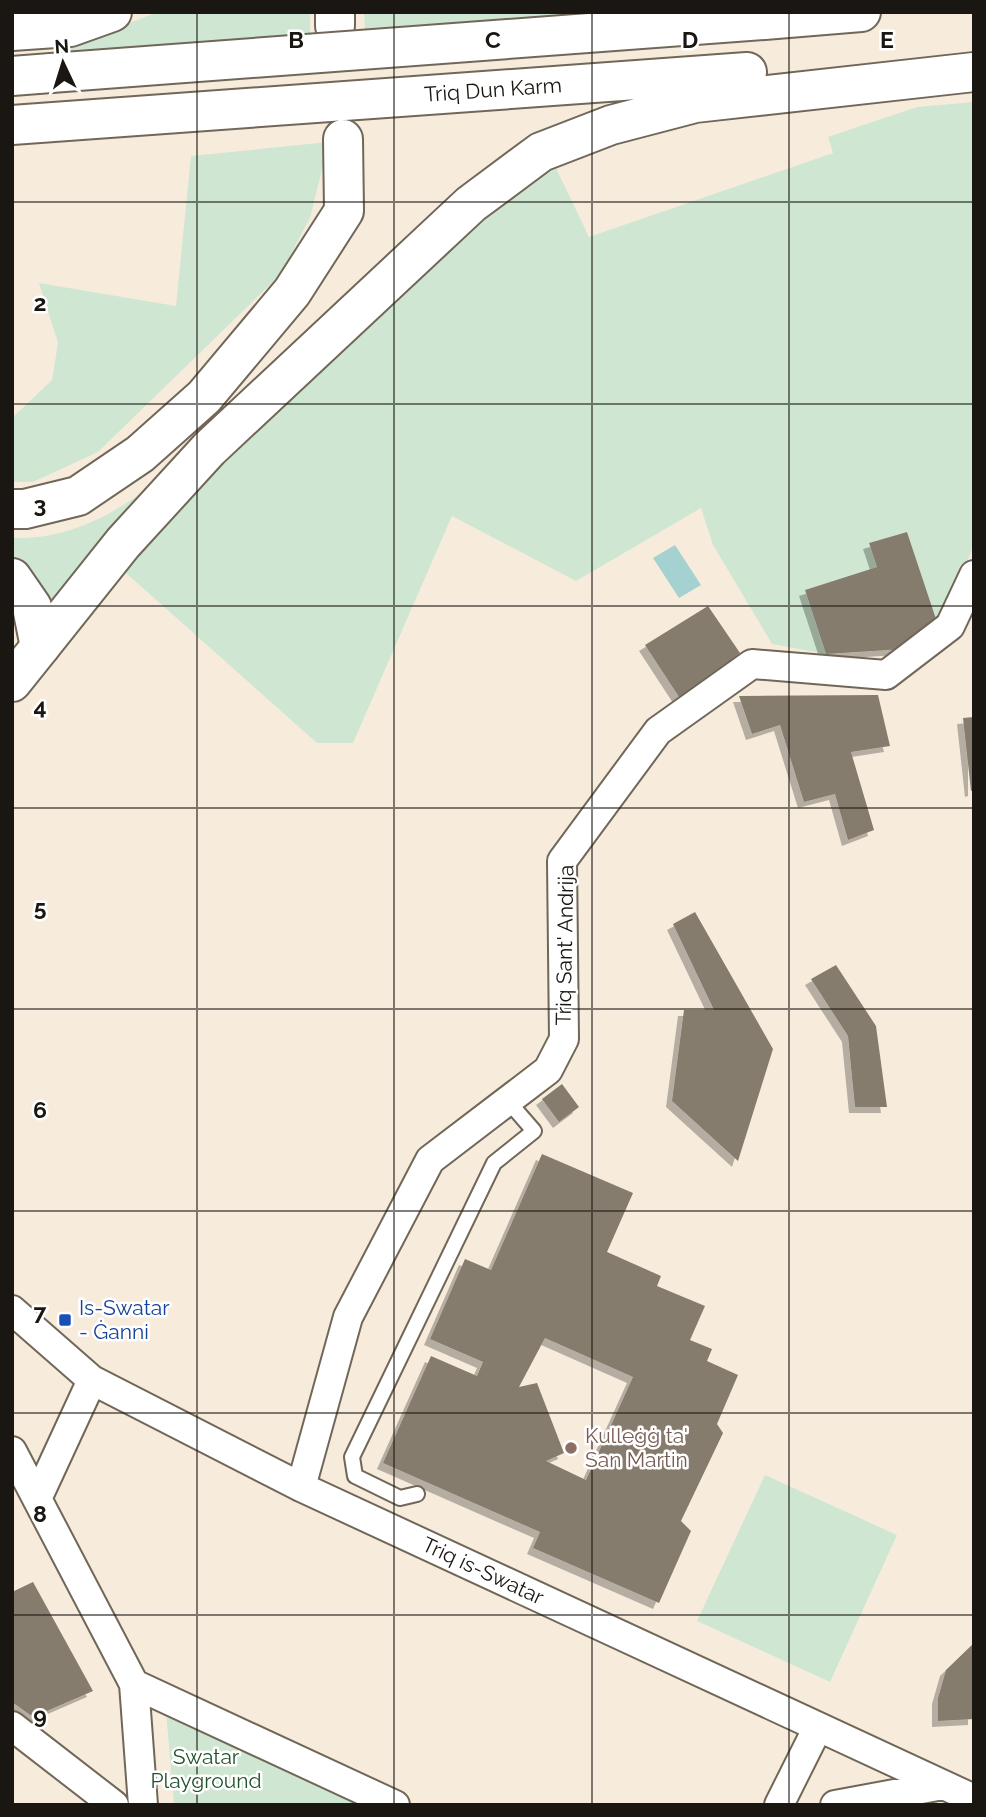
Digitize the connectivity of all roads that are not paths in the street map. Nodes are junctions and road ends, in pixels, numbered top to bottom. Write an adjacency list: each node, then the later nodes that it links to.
1 (112, 12): 3 (main road)
2 (861, 12): 6 (main road, bridge)
3 (12, 31)
4 (974, 62): 7 (main road, Triq Dun Karm)
5 (974, 72): 14 (main road)
6 (12, 76)
7 (224, 110): 8 (main road, Triq Dun Karm); 10 (main road)
8 (12, 125)
9 (343, 139): 11 (main road)
10 (12, 143)
11 (12, 509)
12 (974, 575): 16 (street, Triq Sant' Andrija)
13 (12, 579): 14 (main road)
14 (40, 647): 15 (main road)
15 (12, 682)
16 (508, 1101): 20 (street, Triq Sant' Andrija); 21 (lane)
17 (12, 1310): 18 (street, Triq is-Swatar)
18 (92, 1380): 20 (street, Triq is-Swatar); 22 (street)
19 (12, 1451): 22 (street)
20 (301, 1487): 25 (street, Triq is-Swatar)
21 (417, 1494)
22 (37, 1499): 23 (street)
23 (134, 1684): 29 (street); 30 (street)
24 (12, 1726): 28 (street)
25 (818, 1727): 26 (street, Triq is-Swatar); 31 (street)
26 (943, 1785): 27 (street, Triq is-Swatar); 32 (street)
27 (974, 1799)
28 (114, 1805)
29 (144, 1805)
30 (395, 1805)
31 (779, 1805)
32 (835, 1805)

